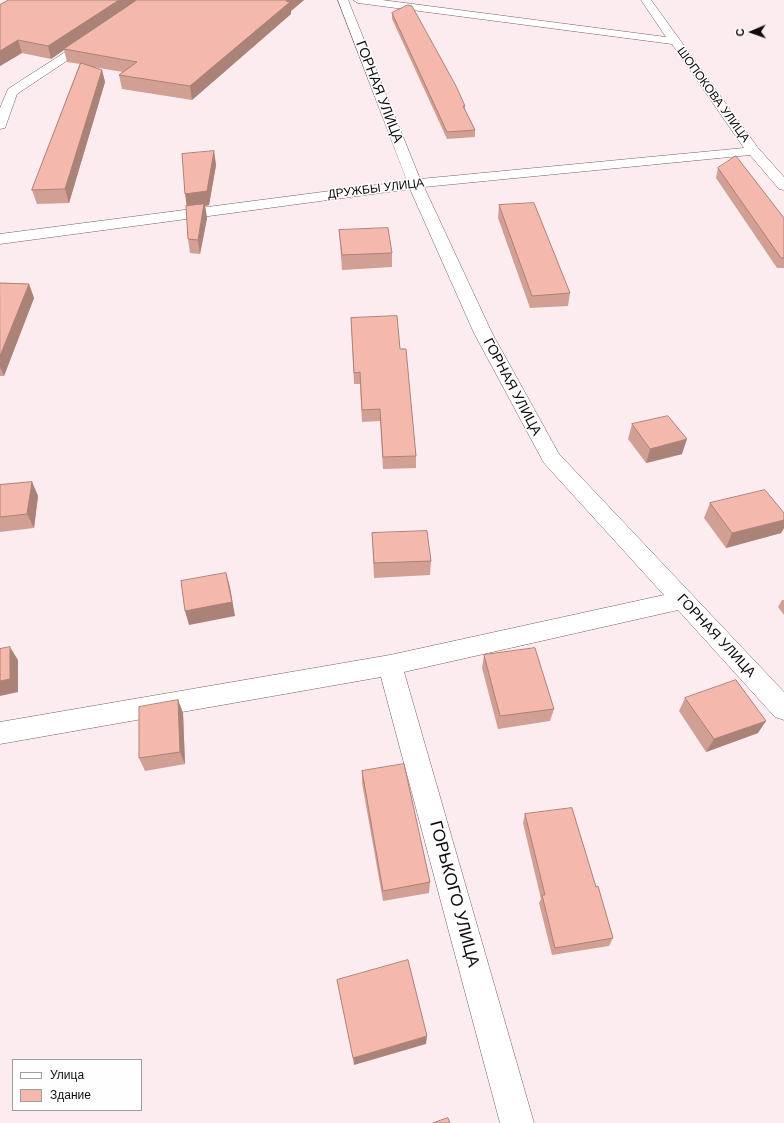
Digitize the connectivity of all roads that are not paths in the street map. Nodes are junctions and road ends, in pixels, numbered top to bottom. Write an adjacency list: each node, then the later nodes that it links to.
1 (343, 0): 8 (street, ГОРНАЯ УЛИЦА)
2 (358, 0): 5 (street)
3 (646, 0): 5 (street, ШОПОКОВА УЛИЦА)
4 (98, 35): 6 (street)
5 (674, 41): 7 (street, ШОПОКОВА УЛИЦА)
6 (0, 125)
7 (753, 151): 8 (street, ДРУЖБЫ УЛИЦА); 9 (street, ШОПОКОВА УЛИЦА)
8 (415, 184): 10 (street, ДРУЖБЫ УЛИЦА); 11 (street, ГОРНАЯ УЛИЦА)
9 (784, 186)
10 (0, 239)
11 (683, 600): 12 (street); 13 (street, ГОРНАЯ УЛИЦА)
12 (390, 665): 14 (street); 15 (street, ГОРЬКОГО УЛИЦА)
13 (784, 709)
14 (0, 733)
15 (517, 1123)

